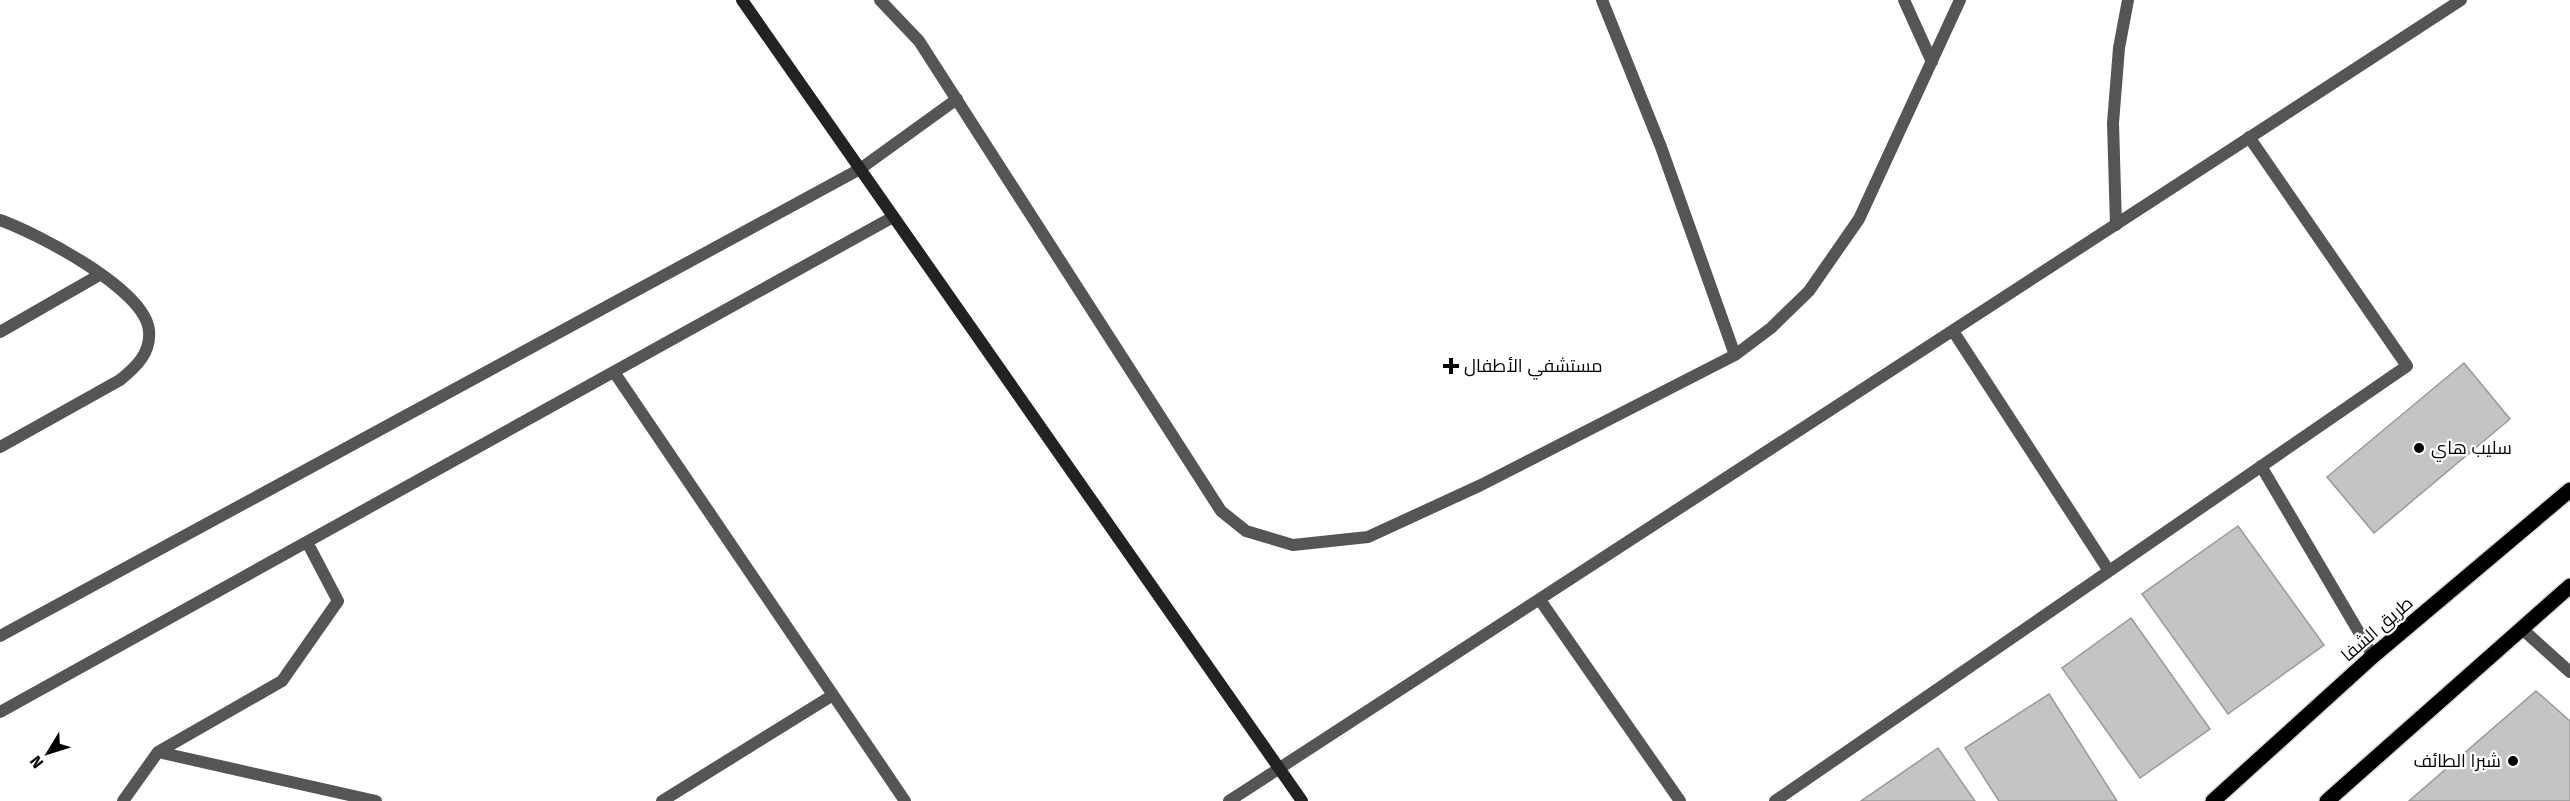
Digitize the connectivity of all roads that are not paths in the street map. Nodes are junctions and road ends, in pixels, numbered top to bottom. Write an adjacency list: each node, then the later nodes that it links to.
1 (742, 0): 11 (street)
2 (880, 0): 9 (street)
3 (1602, 0): 18 (street)
4 (1904, 0): 8 (street)
5 (1960, 0): 8 (street)
6 (2128, 0): 14 (street)
7 (2461, 0): 10 (street)
8 (1932, 62): 18 (street)
9 (957, 99): 11 (street); 18 (street)
10 (2249, 137): 14 (street); 21 (street)
11 (860, 169): 12 (street); 28 (street)
12 (893, 217): 19 (street); 34 (street)
13 (0, 220): 15 (street)
14 (2116, 225): 16 (street)
15 (101, 274): 17 (street); 20 (street)
16 (1953, 331): 24 (street); 26 (street)
17 (0, 332)
18 (1735, 355)
19 (614, 372): 23 (street); 31 (street)
20 (0, 447)
21 (2260, 466): 24 (street); 29 (street)
22 (2570, 490): 29 (main road, طريق الشفا)
23 (307, 542): 32 (street); 33 (street)
24 (2109, 571): 42 (street)
25 (2570, 586): 27 (main road)
26 (1540, 600): 34 (street); 41 (street)
27 (2521, 628): 30 (street); 44 (main road)
28 (0, 636)
29 (2373, 656): 43 (main road, طريق الشفا)
30 (2570, 672)
31 (833, 695): 37 (street); 38 (street)
32 (0, 712)
33 (158, 752): 35 (street); 36 (street)
34 (1279, 770): 39 (street); 40 (street)
35 (123, 801)
36 (376, 801)
37 (662, 801)
38 (905, 801)
39 (1229, 801)
40 (1302, 801)
41 (1680, 801)
42 (1775, 801)
43 (2213, 801)
44 (2327, 801)

